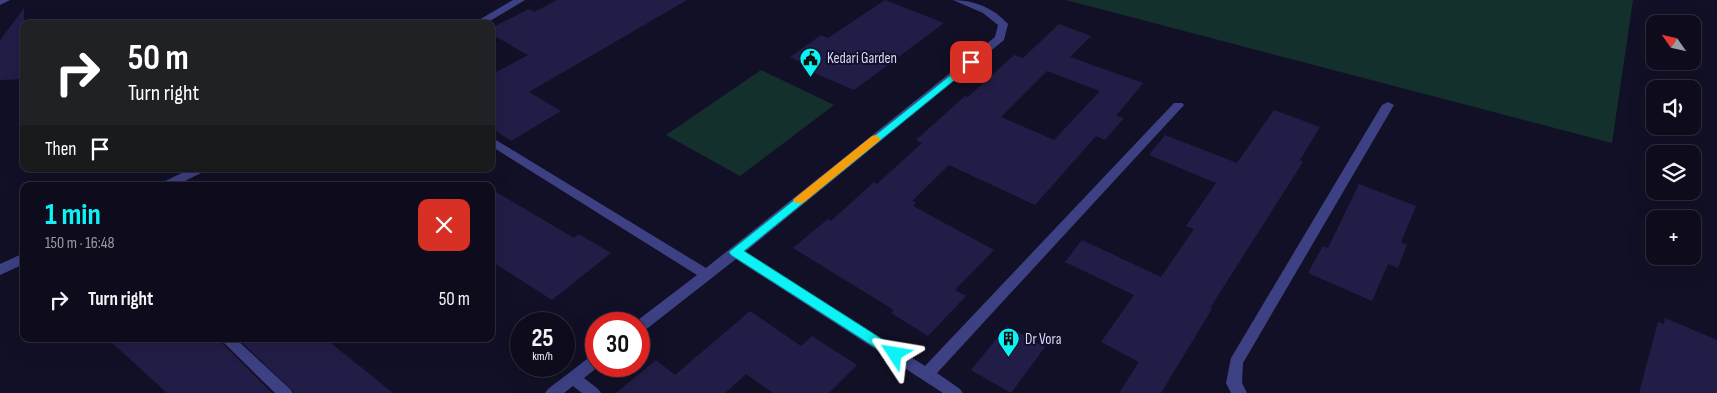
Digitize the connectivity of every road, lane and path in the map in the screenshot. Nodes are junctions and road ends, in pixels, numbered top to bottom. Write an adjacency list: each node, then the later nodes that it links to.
1 (5, 0): 4 (street)
2 (520, 0): 5 (street)
3 (958, 0): 11 (street)
4 (0, 2)
5 (484, 20)
6 (1178, 105): 18 (street)
7 (1388, 105): 24 (street)
8 (495, 143): 14 (street)
9 (193, 172): 10 (street)
10 (172, 182)
11 (735, 252): 14 (street); 18 (street)
12 (20, 260): 13 (street)
13 (0, 270)
14 (706, 275): 15 (street)
15 (650, 318)
16 (230, 342): 20 (street)
17 (585, 369): 19 (street)
18 (926, 375): 23 (street)
19 (573, 378): 21 (street); 22 (street)
20 (285, 393)
21 (553, 393)
22 (593, 393)
23 (954, 393)
24 (1239, 393)

